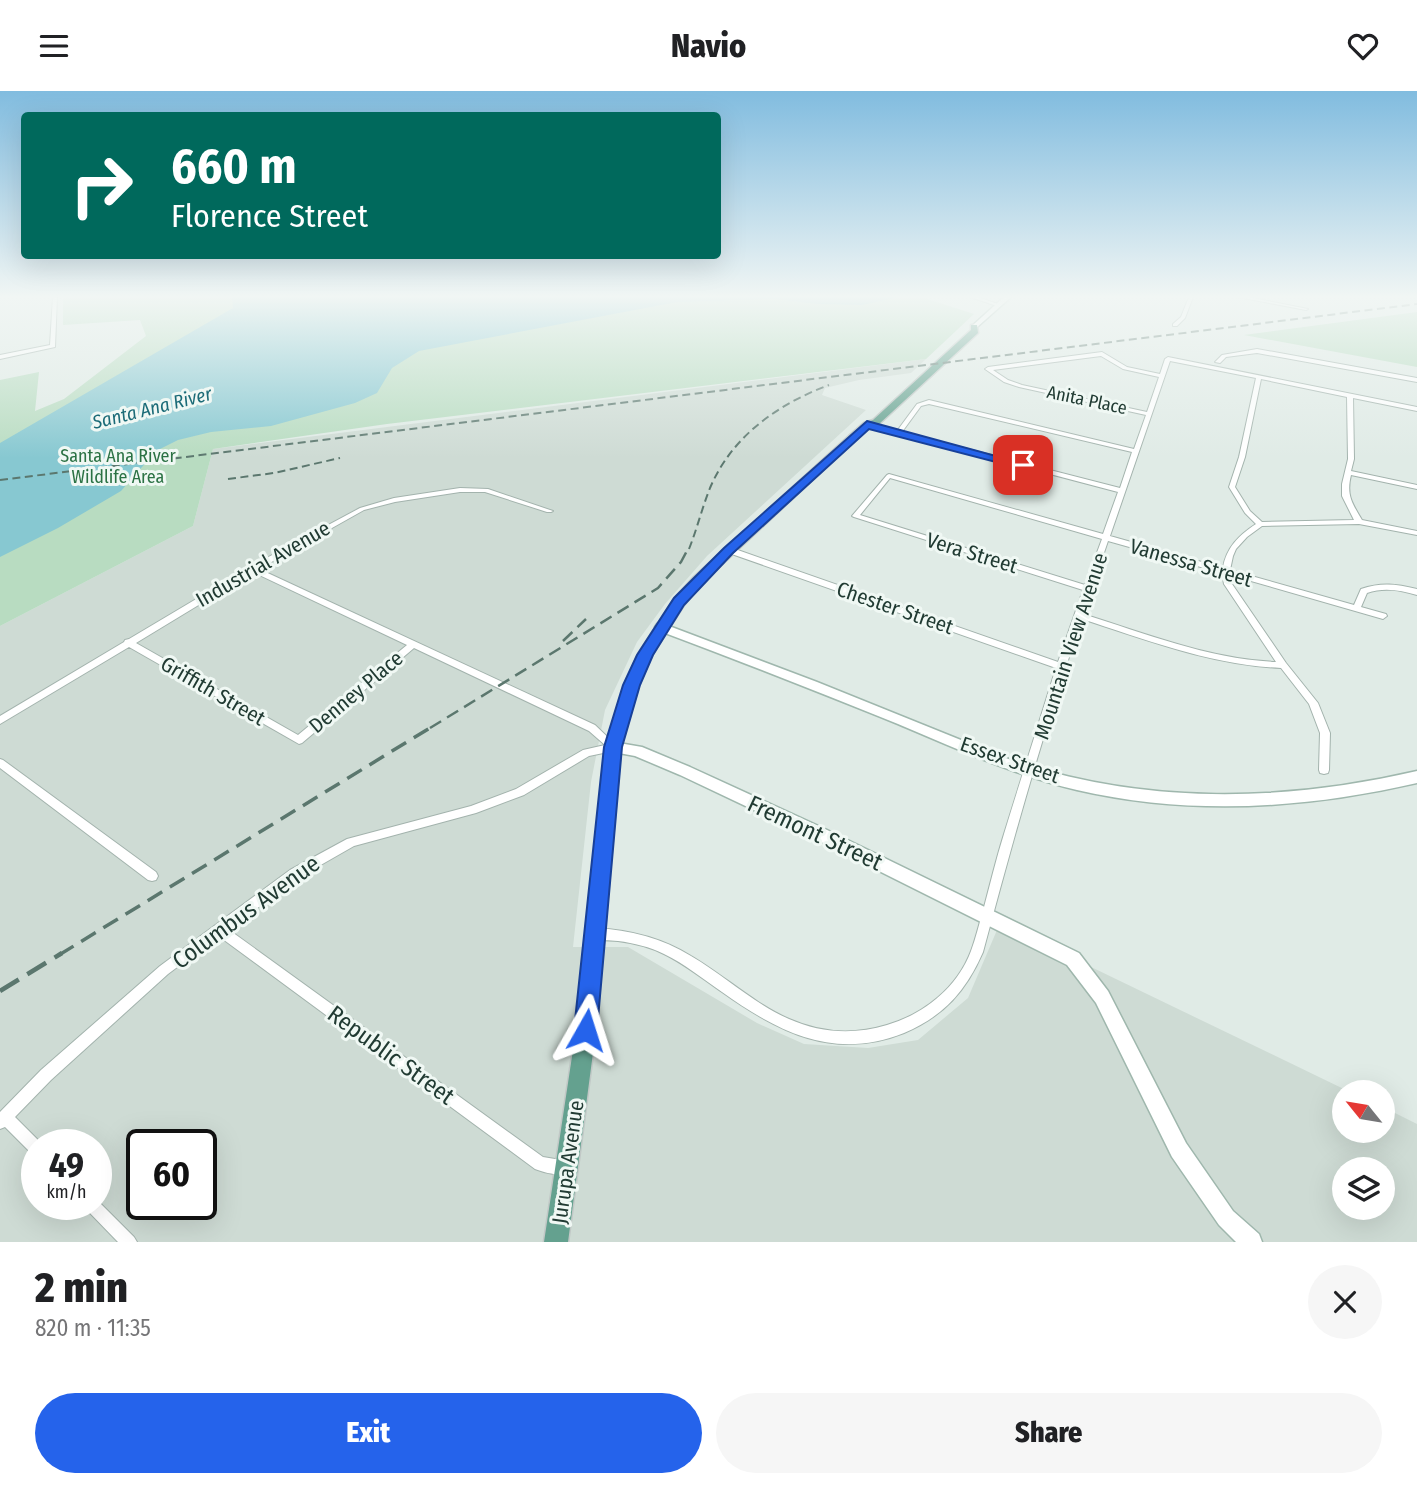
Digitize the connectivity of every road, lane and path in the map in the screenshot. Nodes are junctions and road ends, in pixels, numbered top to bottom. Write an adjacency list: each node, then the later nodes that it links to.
1 (33, 351): 3 (street)
2 (943, 351): 11 (main road, Jurupa Avenue)
3 (0, 357)
4 (1218, 362): 7 (street)
5 (1162, 376): 6 (street, Mountain View Avenue); 10 (street, Mountain View Avenue); 10 (street, Anita Place)
6 (1258, 377): 8 (street); 20 (street)
7 (1417, 380)
8 (1350, 395): 9 (street); 14 (street)
9 (1417, 409)
10 (1149, 414): 13 (street, Mountain View Avenue)
11 (867, 425): 12 (street); 23 (main road, Jurupa Avenue)
12 (898, 433): 13 (street); 16 (street)
13 (1135, 451): 16 (street, Mountain View Avenue)
14 (1348, 472): 15 (street); 19 (street)
15 (1417, 487)
16 (1123, 491): 22 (street, Mountain View Avenue)
17 (549, 511): 24 (street, Industrial Avenue)
18 (856, 516): 22 (street, Vanessa Street); 26 (street, Vera Street)
19 (1359, 521): 20 (street); 21 (street)
20 (1260, 524): 25 (street)
21 (1417, 533)
22 (1106, 538): 25 (street, Vanessa Street); 26 (street, Mountain View Avenue)
23 (729, 551): 31 (main road, Jurupa Avenue); 35 (street, Chester Street)
24 (253, 569): 32 (street, Industrial Avenue); 33 (street, Fremont Street)
25 (1224, 572): 28 (street, Vanessa Street); 34 (street)
26 (1088, 589): 29 (street, Mountain View Avenue)
27 (1417, 592): 28 (street)
28 (1356, 609): 30 (street, Vanessa Street)
29 (1079, 615): 34 (street); 35 (street, Mountain View Avenue)
30 (1382, 616)
31 (661, 627): 38 (main road, Jurupa Avenue); 41 (street, Essex Street)
32 (128, 642): 36 (street, Industrial Avenue); 37 (street, Griffith Street)
33 (414, 643): 37 (street, Denney Place); 38 (street, Fremont Street)
34 (1283, 665): 40 (street)
35 (1061, 666): 41 (street, Mountain View Avenue)
36 (0, 720)
37 (299, 740)
38 (613, 747): 44 (street, Fremont Street); 45 (street, Columbus Avenue); 46 (main road, Jurupa Avenue)
39 (0, 763): 43 (street)
40 (1324, 770)
41 (1030, 772): 42 (street, Essex Street); 44 (street, Mountain View Avenue)
42 (1417, 777)
43 (152, 876)
44 (986, 916): 46 (street, Mountain View Avenue); 53 (street, Fremont Street)
45 (221, 927): 47 (street, Columbus Avenue); 49 (street, Republic Street)
46 (596, 934): 49 (main road, Jurupa Avenue)
47 (2, 1120): 48 (street)
48 (21, 1136)
49 (568, 1168): 52 (main road, Jurupa Avenue)
50 (107, 1220): 51 (street)
51 (129, 1242)
52 (556, 1242)
53 (1251, 1242)

